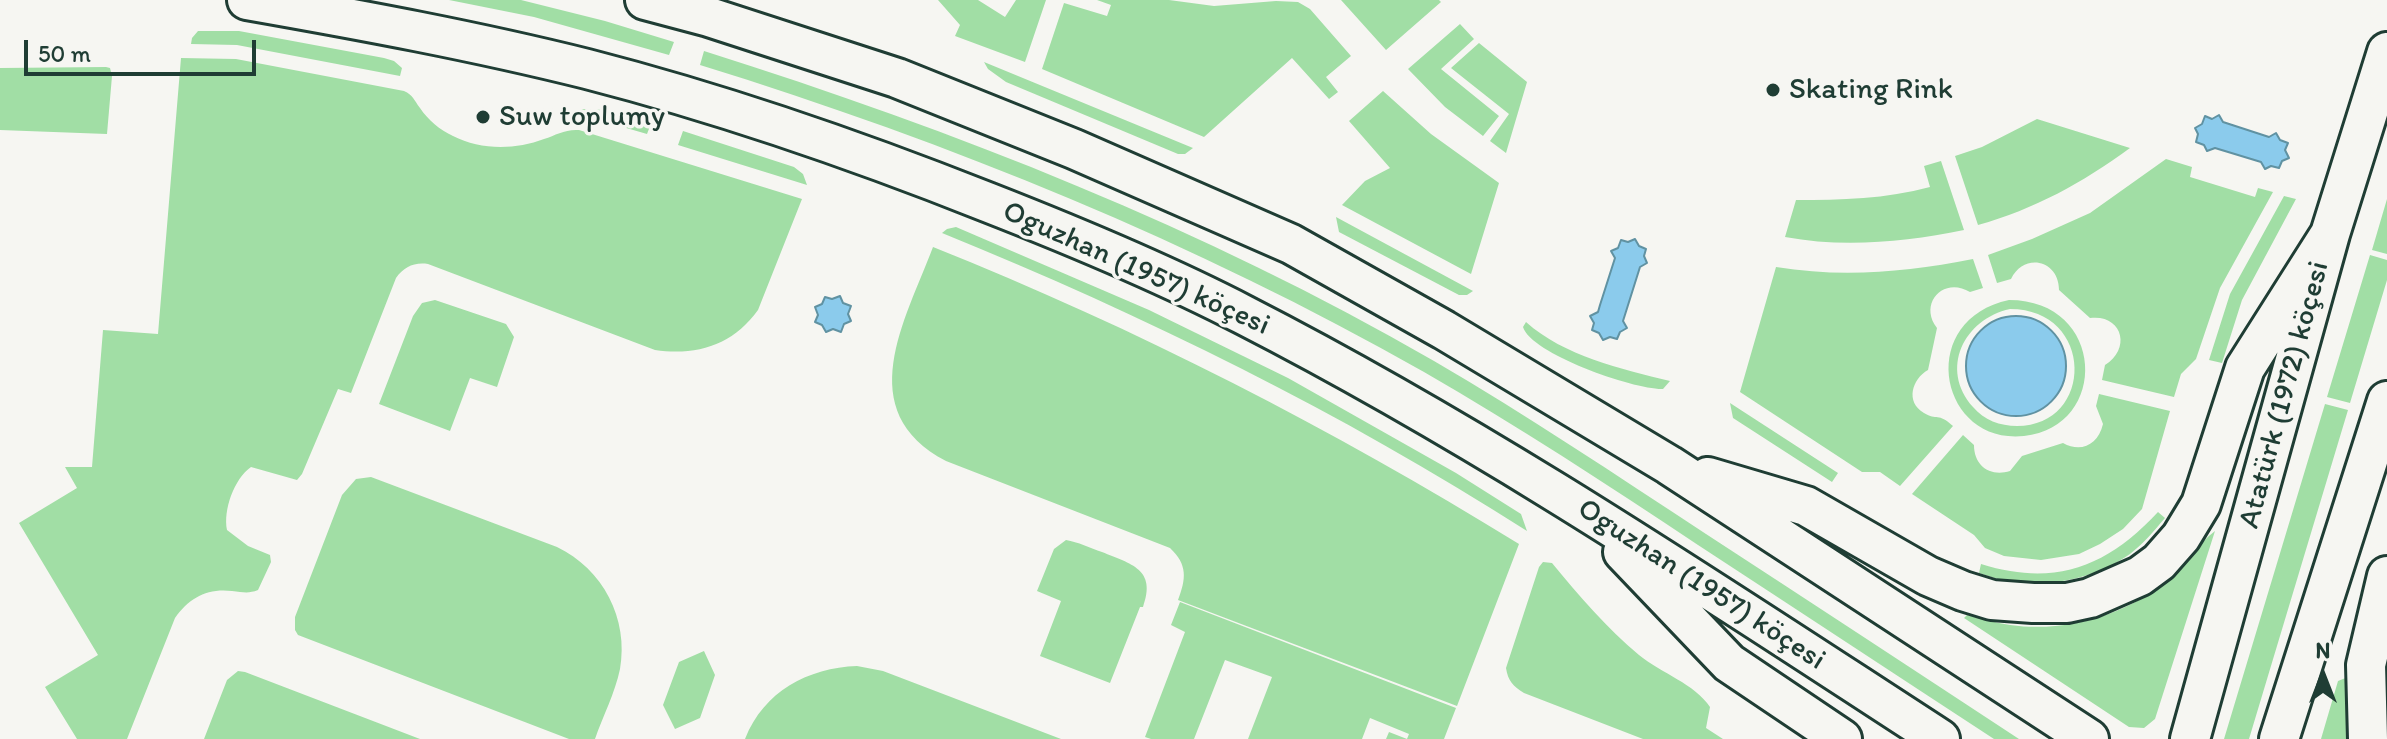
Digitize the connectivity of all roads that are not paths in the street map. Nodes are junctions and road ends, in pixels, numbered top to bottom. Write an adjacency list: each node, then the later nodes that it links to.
1 (247, 0): 9 (main road, Oguzhan (1957) köçesi)
2 (645, 0): 7 (main road)
3 (2387, 52): 4 (main road, Atatürk (1972) köçesi)
4 (2330, 234): 7 (main road); 14 (main road, Atatürk (1972) köçesi)
5 (2387, 401): 6 (main road)
6 (2376, 438): 8 (main road); 15 (main road)
7 (1669, 465): 13 (main road)
8 (2387, 487)
9 (1577, 504): 11 (main road); 12 (main road, Oguzhan (1957) köçesi)
10 (2387, 576): 16 (main road)
11 (1842, 739)
12 (1940, 739)
13 (2089, 739)
14 (2190, 739)
15 (2279, 739)
16 (2368, 739)

